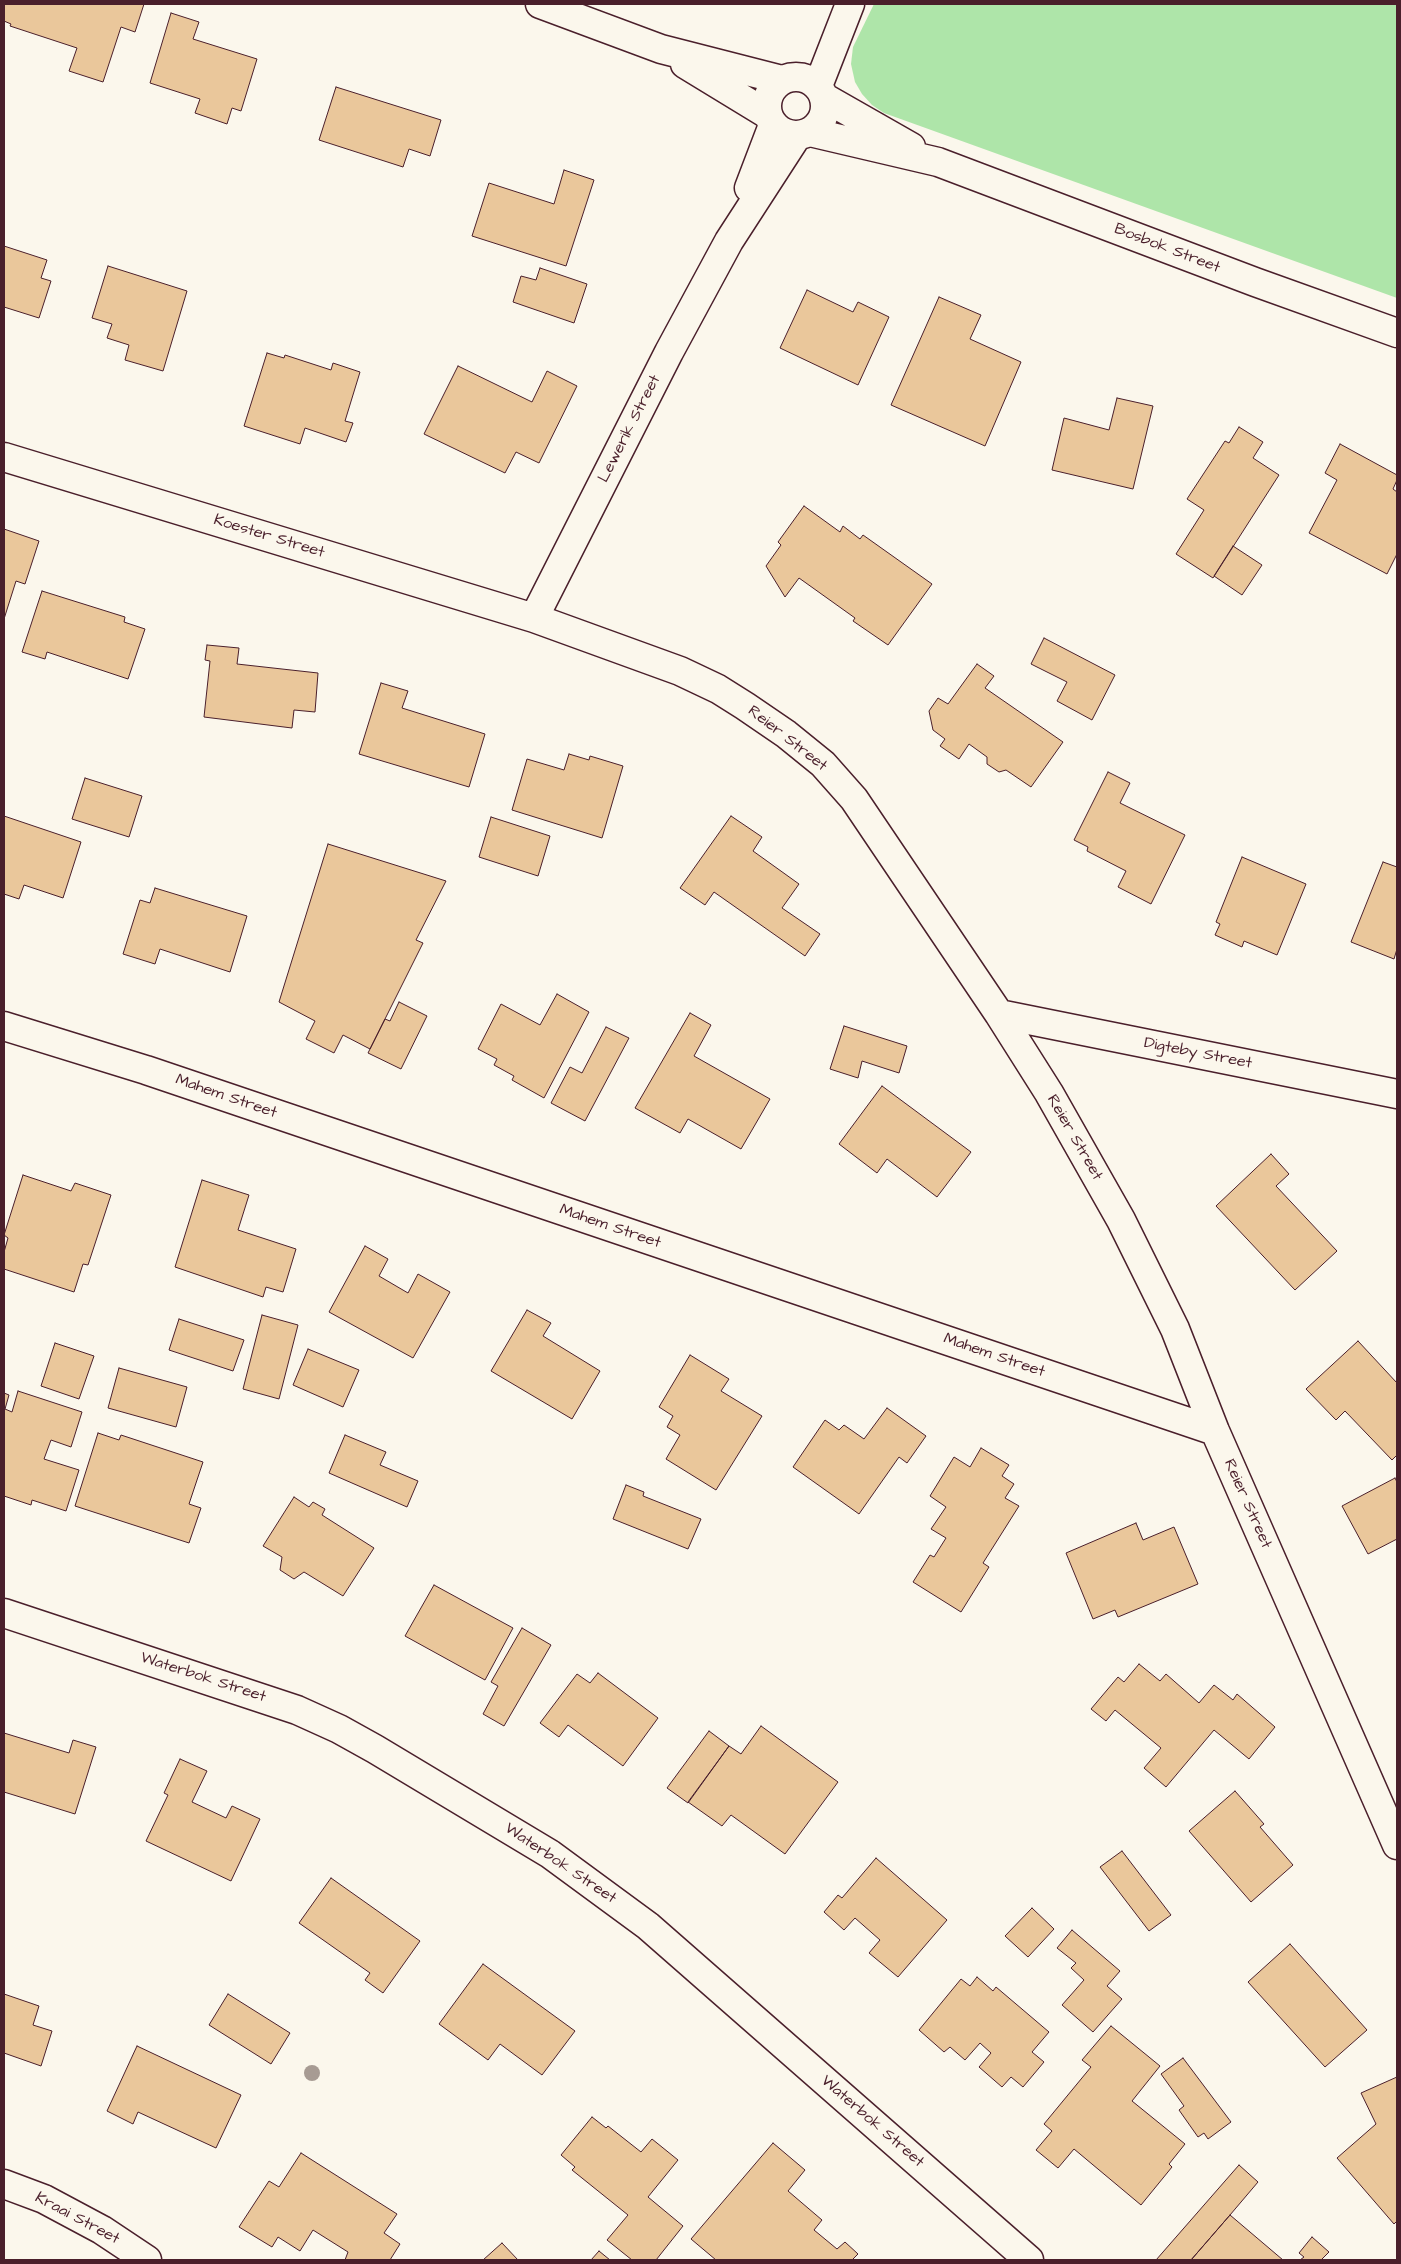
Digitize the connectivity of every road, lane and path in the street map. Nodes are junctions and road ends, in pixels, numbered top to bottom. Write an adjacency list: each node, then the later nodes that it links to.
1 (540, 4): 4 (street, Bosbok Street)
2 (845, 4): 5 (street)
3 (850, 4): 5 (street)
4 (661, 50): 5 (street, Bosbok Street); 6 (street, Bosbok Street)
5 (805, 85): 6 (street, Lewerik Street); 6 (street); 7 (street, Bosbok Street)
6 (787, 127): 7 (street, Bosbok Street); 10 (street, Lewerik Street)
7 (938, 162): 8 (street, Bosbok Street)
8 (1397, 333)
9 (4, 457): 10 (street, Koester Street)
10 (534, 618): 11 (street, Reier Street)
11 (1000, 1014): 13 (street, Digteby Street); 14 (street, Reier Street)
12 (4, 1026): 14 (street, Mahem Street)
13 (1397, 1094)
14 (1216, 1431): 16 (street, Reier Street)
15 (4, 1613): 19 (street, Waterbok Street)
16 (1397, 1845)
17 (4, 2184): 18 (street, Kraai Street)
18 (147, 2260)
19 (1029, 2260)

